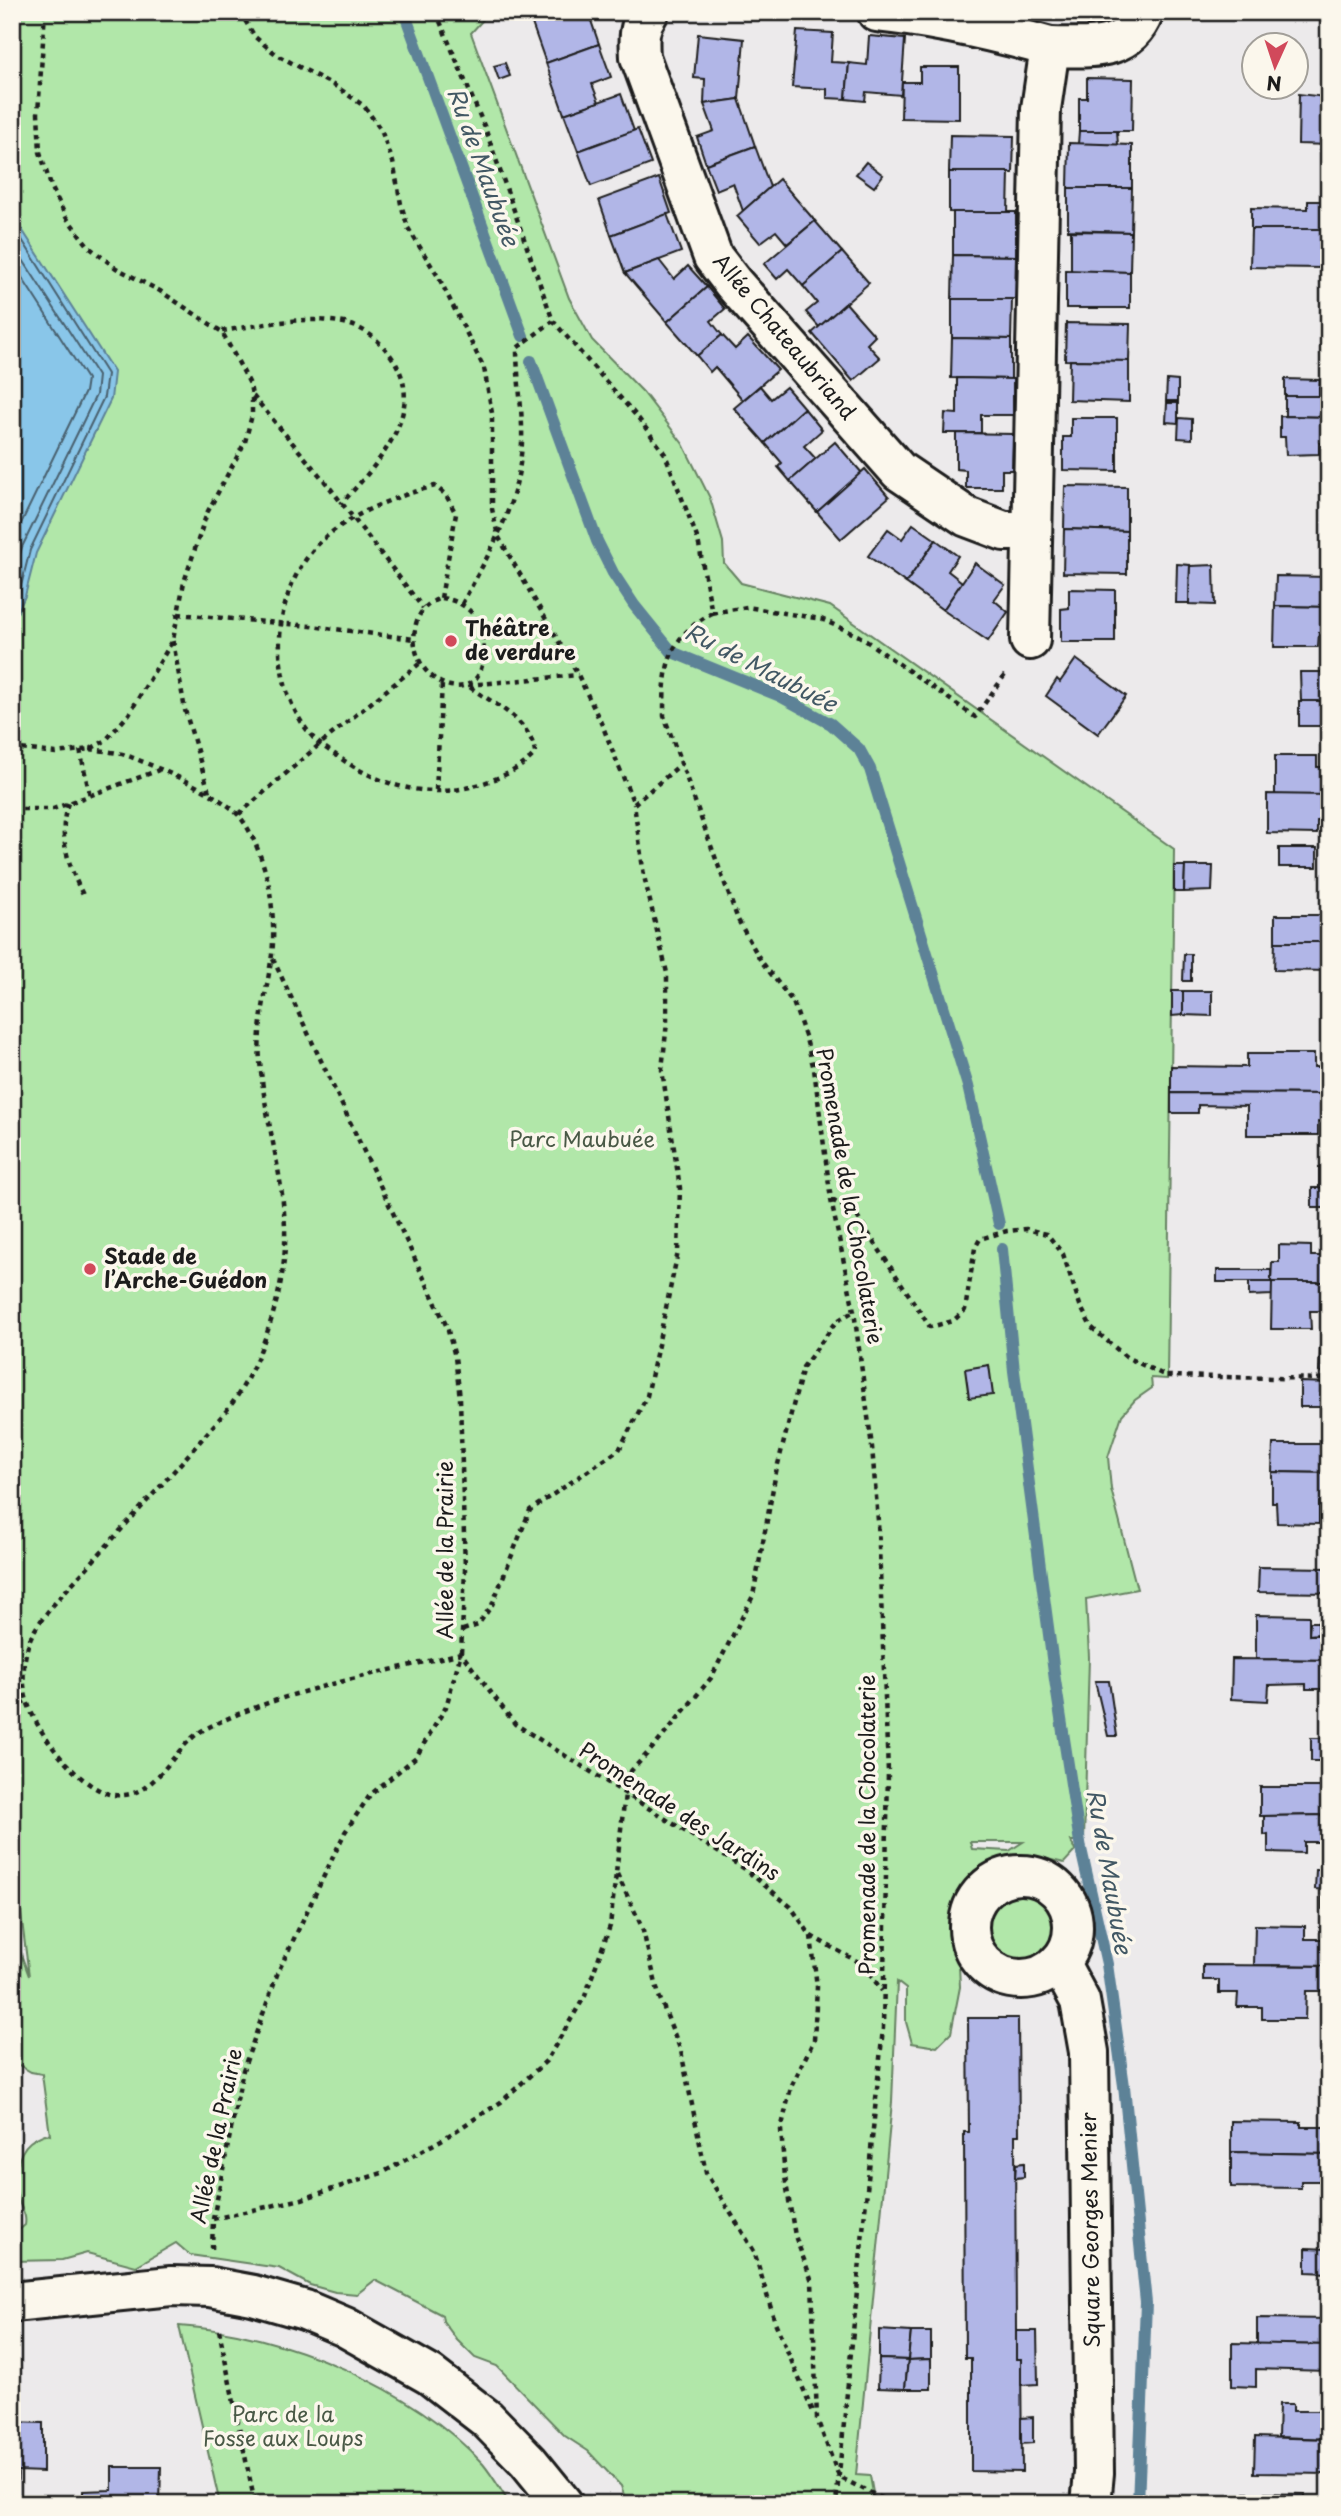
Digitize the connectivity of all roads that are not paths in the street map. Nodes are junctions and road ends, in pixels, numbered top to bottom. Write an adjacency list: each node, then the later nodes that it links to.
1 (649, 12): 5 (street, Allée Chateaubriand)
2 (877, 12): 4 (street)
3 (1144, 12): 4 (street)
4 (1050, 47): 5 (street)
5 (1032, 531): 6 (street)
6 (1030, 640)
7 (1059, 1962): 10 (street, Square Georges Menier)
8 (12, 2302): 9 (street)
9 (563, 2504)
10 (1091, 2504)

